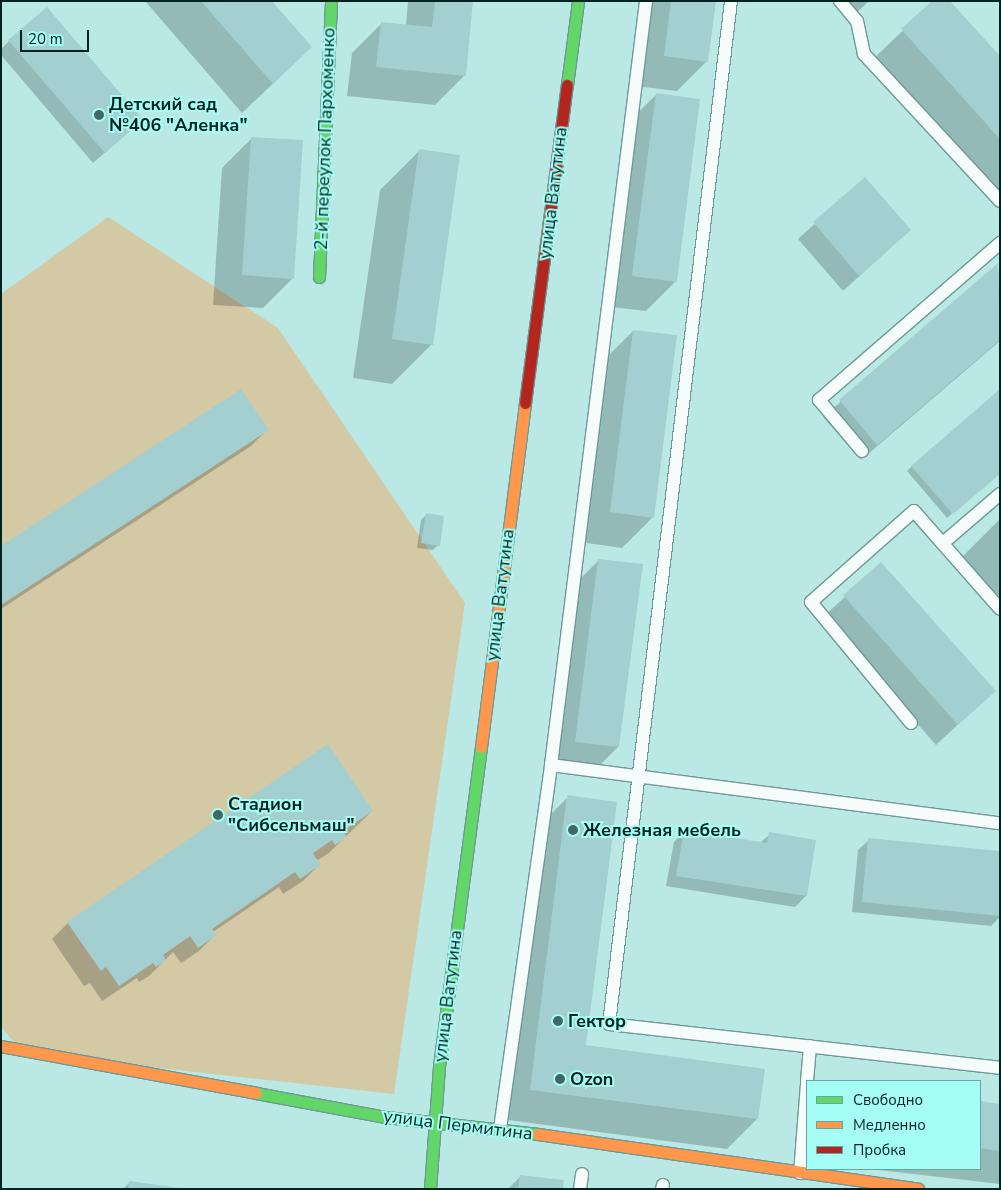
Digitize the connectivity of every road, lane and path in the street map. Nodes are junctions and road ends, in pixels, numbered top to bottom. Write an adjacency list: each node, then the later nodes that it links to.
1 (331, 1): 8 (street, 2-й переулок Пархоменко)
2 (578, 1): 22 (street, улица Ватутина)
3 (646, 1): 14 (lane)
4 (731, 1): 15 (lane)
5 (840, 1): 6 (lane)
6 (1000, 201)
7 (1000, 243): 9 (lane)
8 (319, 277)
9 (862, 451)
10 (1000, 494): 11 (lane)
11 (943, 543): 12 (lane); 13 (lane)
12 (1000, 609)
13 (911, 723)
14 (550, 765): 15 (lane); 23 (lane)
15 (639, 778): 16 (lane); 18 (lane)
16 (1000, 823)
17 (1, 1046): 22 (street, улица Пермитина)
18 (810, 1046): 19 (lane); 20 (lane)
19 (1000, 1068)
20 (807, 1080)
21 (806, 1096): 24 (lane)
22 (436, 1123): 23 (street, улица Пермитина); 26 (street, улица Ватутина)
23 (500, 1129): 24 (street, улица Пермитина)
24 (800, 1173): 28 (street, улица Пермитина)
25 (582, 1174): 27 (lane)
26 (430, 1189)
27 (580, 1189)
28 (918, 1189)

